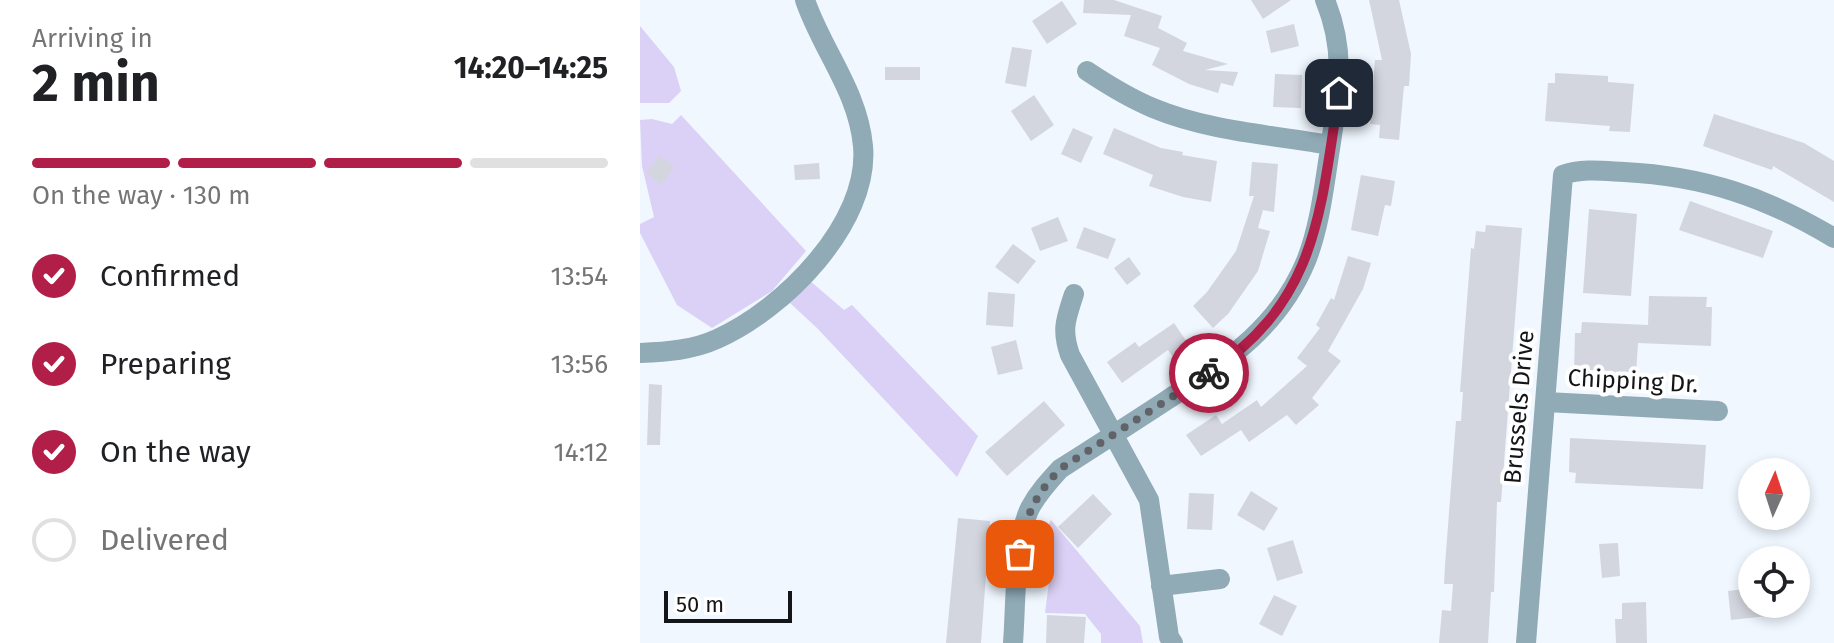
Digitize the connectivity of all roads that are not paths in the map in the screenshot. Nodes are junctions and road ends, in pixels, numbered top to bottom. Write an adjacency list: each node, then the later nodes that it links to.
1 (805, 0): 7 (street)
2 (1325, 0): 4 (street)
3 (1087, 71): 4 (street)
4 (1330, 145): 10 (street)
5 (1834, 238): 8 (street, Brussels Drive)
6 (1074, 294): 10 (street)
7 (640, 353)
8 (1546, 402): 9 (street, Chipping Dr.); 15 (street, Brussels Drive)
9 (1718, 411)
10 (1115, 434): 12 (street); 14 (street)
11 (1220, 579): 12 (street)
12 (1161, 586): 13 (street)
13 (1169, 641)
14 (1013, 643)
15 (1526, 643)

